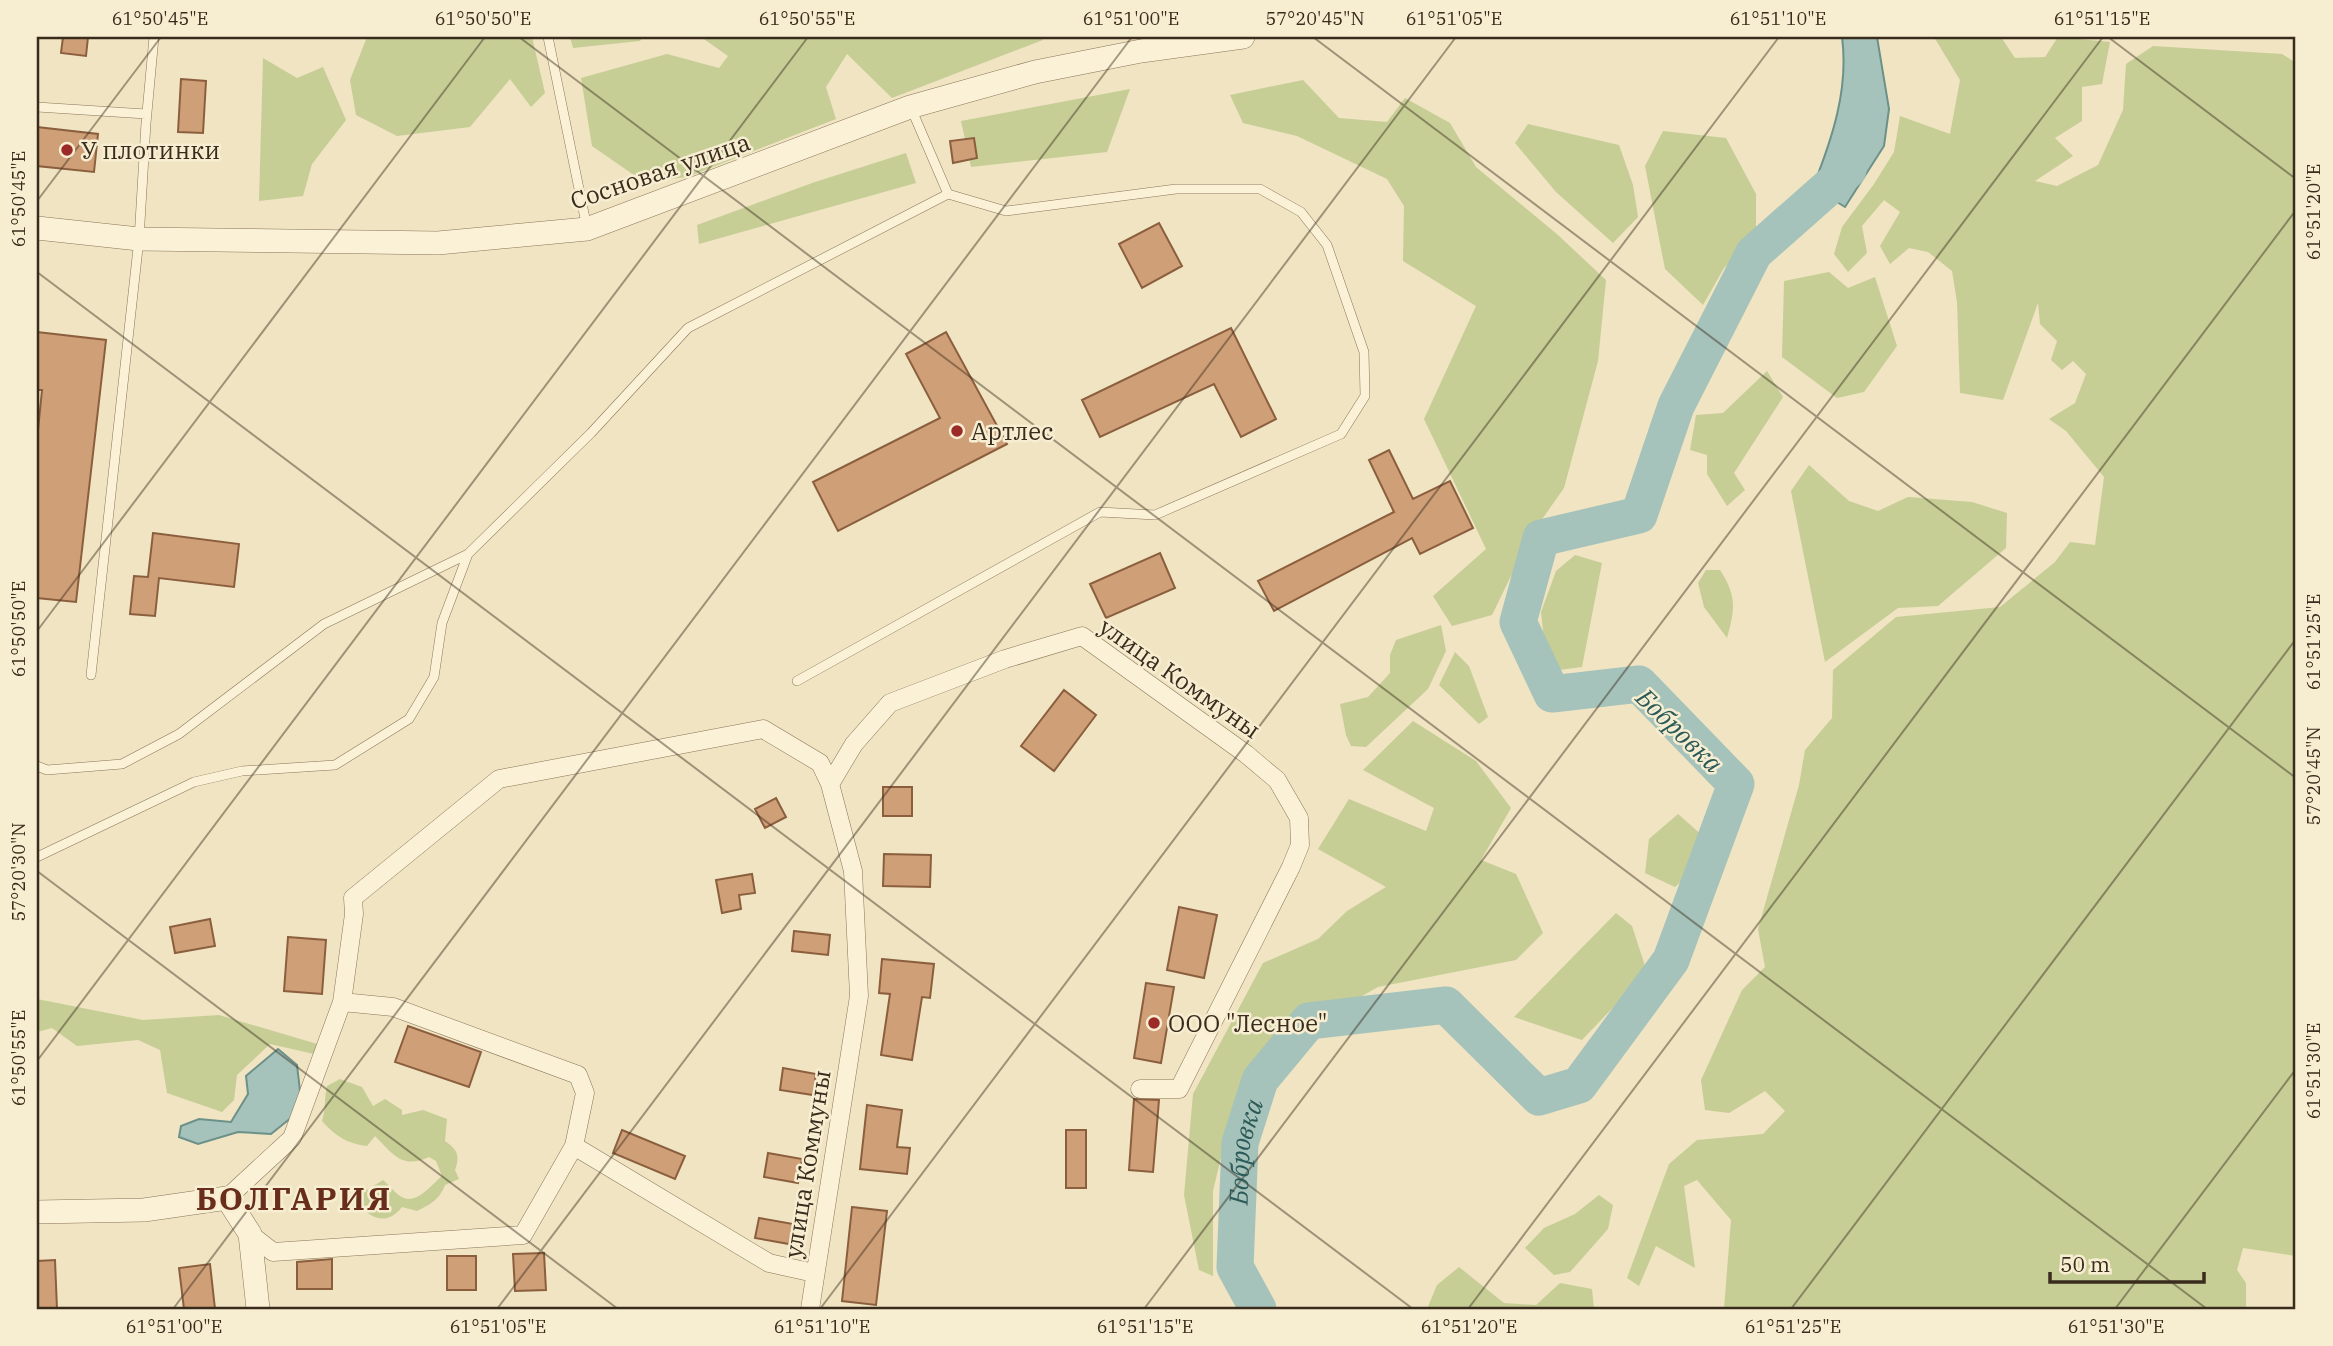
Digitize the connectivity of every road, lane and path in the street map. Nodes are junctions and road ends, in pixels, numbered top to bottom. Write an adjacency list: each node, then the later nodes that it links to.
1 (154, 37): 6 (lane)
2 (548, 37): 9 (lane)
3 (1242, 37): 5 (street, Сосновая улица)
4 (37, 107): 6 (lane)
5 (910, 107): 7 (lane); 9 (street, Сосновая улица)
6 (146, 114): 10 (lane)
7 (948, 194): 11 (lane); 13 (lane)
8 (37, 228): 10 (street, Сосновая улица)
9 (587, 229): 10 (street, Сосновая улица)
10 (139, 239): 12 (lane)
11 (468, 554): 14 (lane); 16 (lane)
12 (90, 675)
13 (797, 681)
14 (37, 766)
15 (830, 784): 17 (street); 18 (street, улица Коммуны); 23 (street, улица Коммуны)
16 (37, 858)
17 (342, 1002): 19 (street); 20 (street)
18 (1140, 1089)
19 (574, 1146): 22 (street); 23 (street)
20 (227, 1198): 21 (street); 22 (street)
21 (37, 1212)
22 (250, 1234): 24 (street)
23 (814, 1273): 25 (street, улица Коммуны)
24 (258, 1309)
25 (810, 1309)

